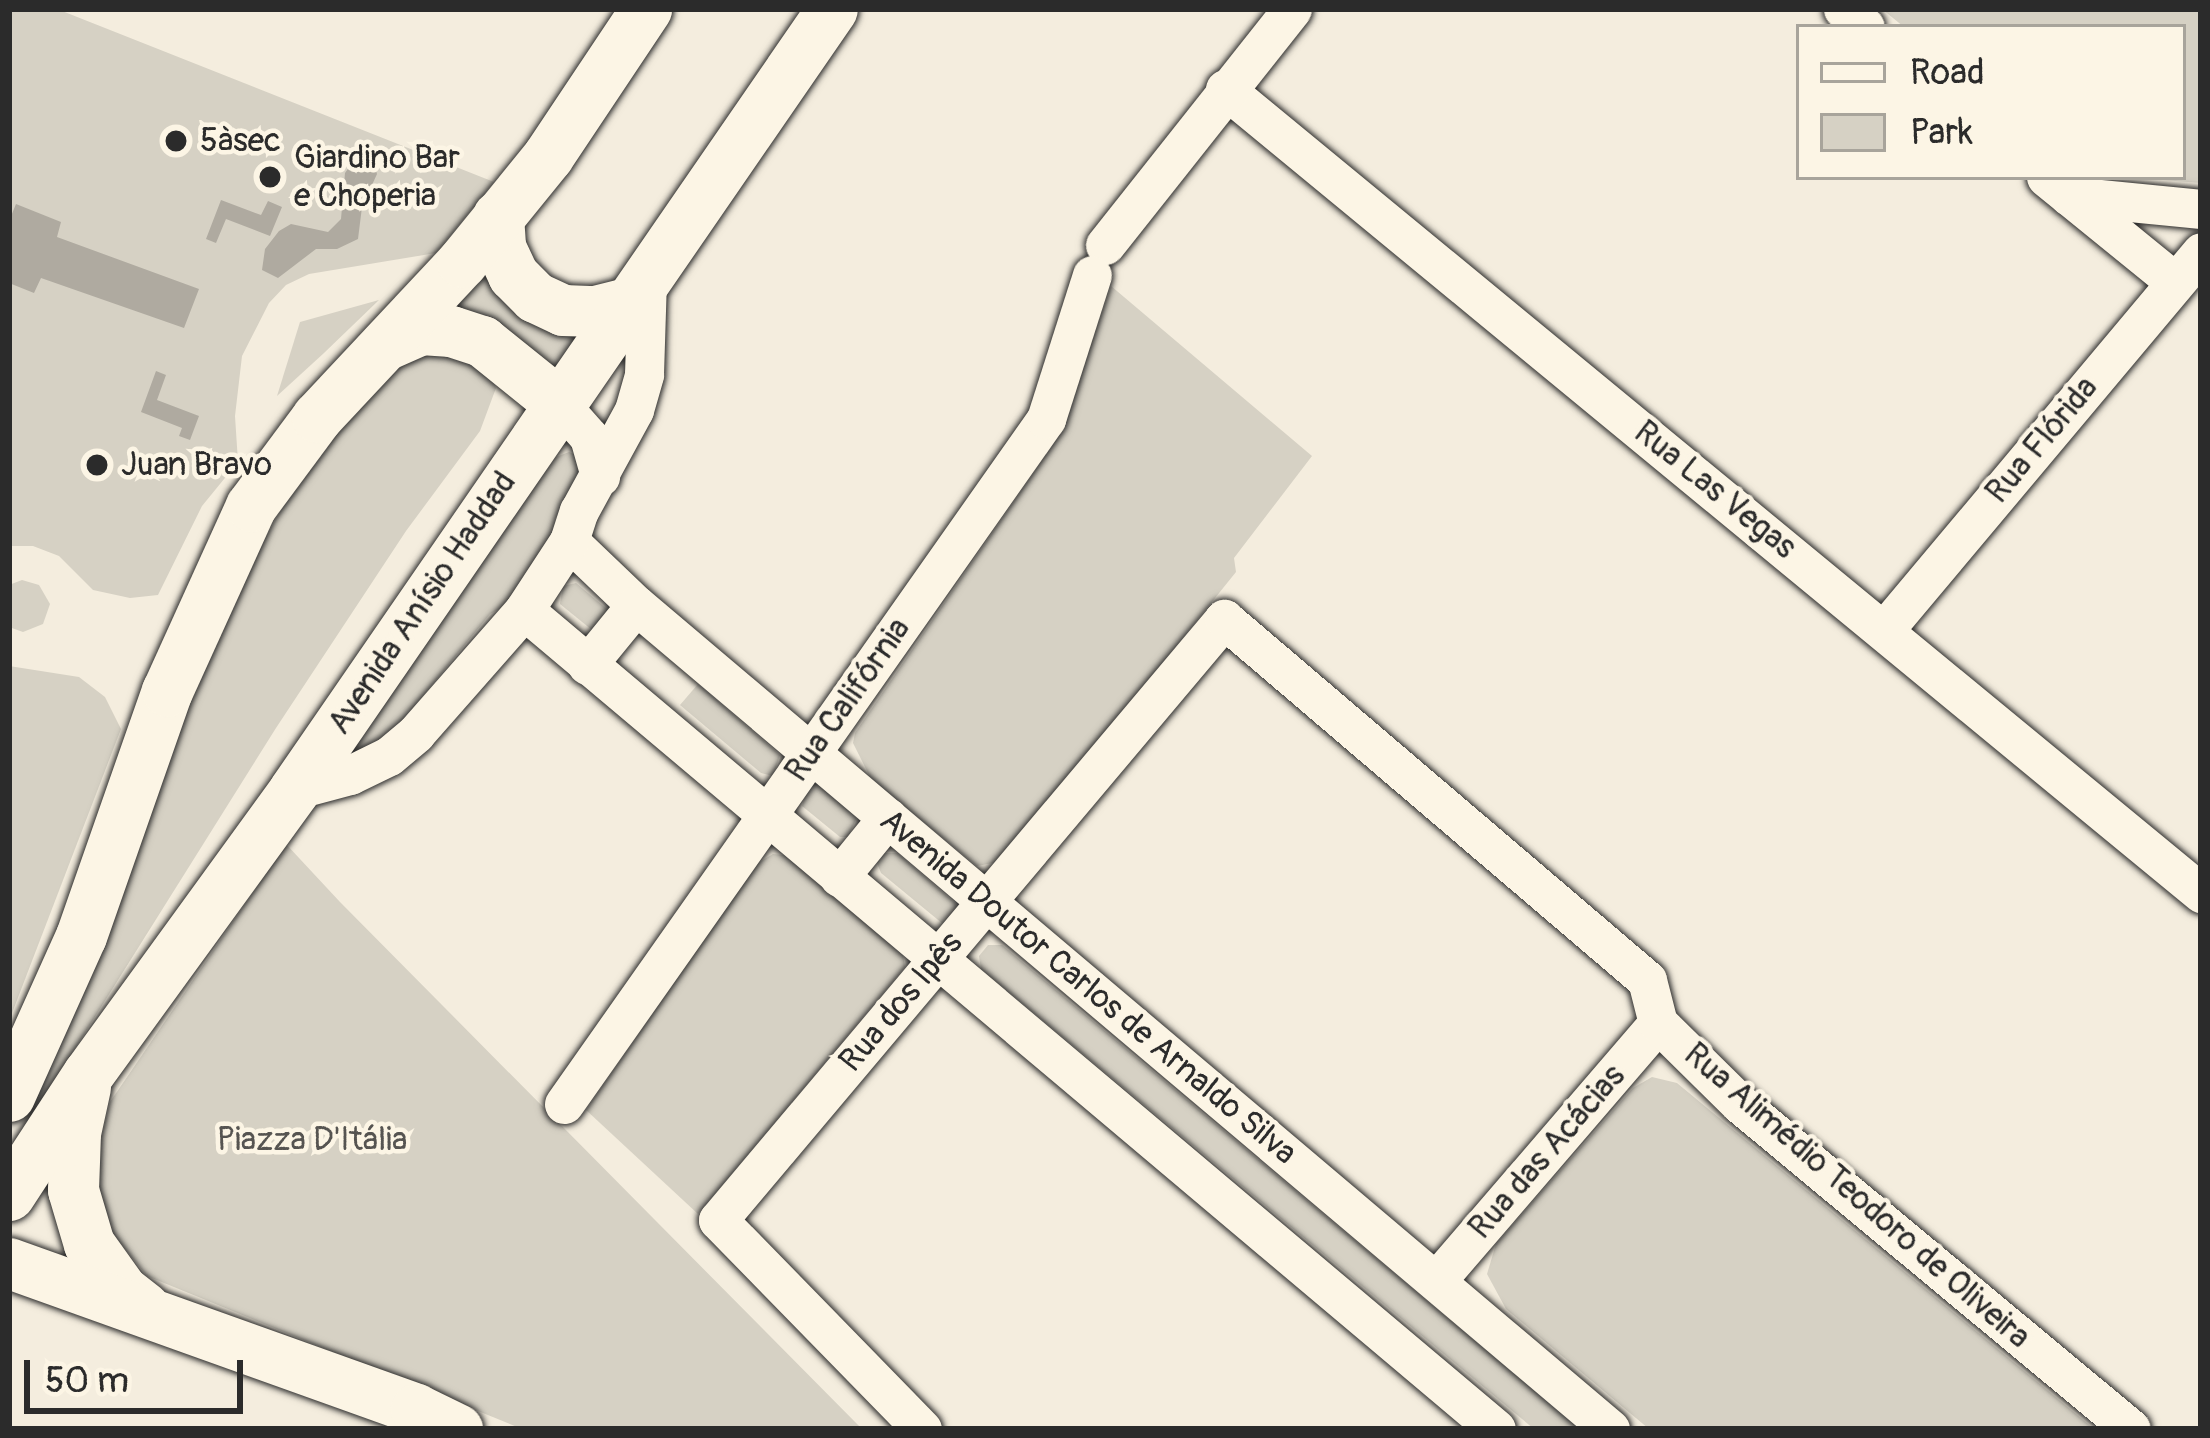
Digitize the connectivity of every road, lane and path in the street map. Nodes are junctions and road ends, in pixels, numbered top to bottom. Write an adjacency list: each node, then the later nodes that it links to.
1 (646, 9): 7 (main road)
2 (832, 9): 9 (main road, Avenida Anísio Haddad)
3 (1292, 9): 4 (street, Rua Califórnia)
4 (1225, 89): 17 (street, Rua Las Vegas); 19 (street, Rua Califórnia)
5 (2058, 186): 6 (street); 8 (street)
6 (2201, 209)
7 (499, 216): 9 (main road); 10 (main road)
8 (2188, 267): 17 (street, Rua Flórida)
9 (638, 290): 11 (main road, Avenida Anísio Haddad); 12 (street)
10 (385, 345): 11 (main road); 29 (main road)
11 (558, 402): 12 (street); 20 (main road, Avenida Anísio Haddad)
12 (600, 476): 13 (street)
13 (569, 541): 14 (street, Avenida Doutor Carlos de Arnaldo Silva); 15 (street)
14 (636, 605): 18 (street); 19 (street, Avenida Doutor Carlos de Arnaldo Silva)
15 (524, 610): 18 (street); 20 (street)
16 (1224, 619): 25 (street, Rua dos Ipês); 27 (street, Rua Alimédio Teodoro de Oliveira)
17 (1885, 629): 24 (street, Rua Las Vegas)
18 (587, 665): 21 (street)
19 (811, 752): 21 (street, Rua Califórnia); 22 (street, Avenida Doutor Carlos de Arnaldo Silva)
20 (294, 790): 28 (main road, Avenida Anísio Haddad)
21 (766, 816): 23 (street); 30 (street, Rua Califórnia)
22 (888, 818): 23 (street); 25 (street, Avenida Doutor Carlos de Arnaldo Silva)
23 (839, 877): 26 (street)
24 (2201, 893)
25 (986, 901): 26 (street, Rua dos Ipês); 33 (street, Avenida Doutor Carlos de Arnaldo Silva)
26 (937, 959): 36 (street, Rua dos Ipês); 37 (street)
27 (1658, 1023): 33 (street, Rua das Acácias); 39 (street, Rua Alimédio Teodoro de Oliveira)
28 (88, 1074): 31 (main road, Avenida Anísio Haddad); 34 (main road)
29 (9, 1096)
30 (564, 1103)
31 (9, 1195)
32 (9, 1263): 34 (main road)
33 (1436, 1281): 38 (street, Avenida Doutor Carlos de Arnaldo Silva)
34 (159, 1318): 35 (main road)
35 (457, 1429)
36 (922, 1429)
37 (1496, 1429)
38 (1610, 1429)
39 (2132, 1429)

